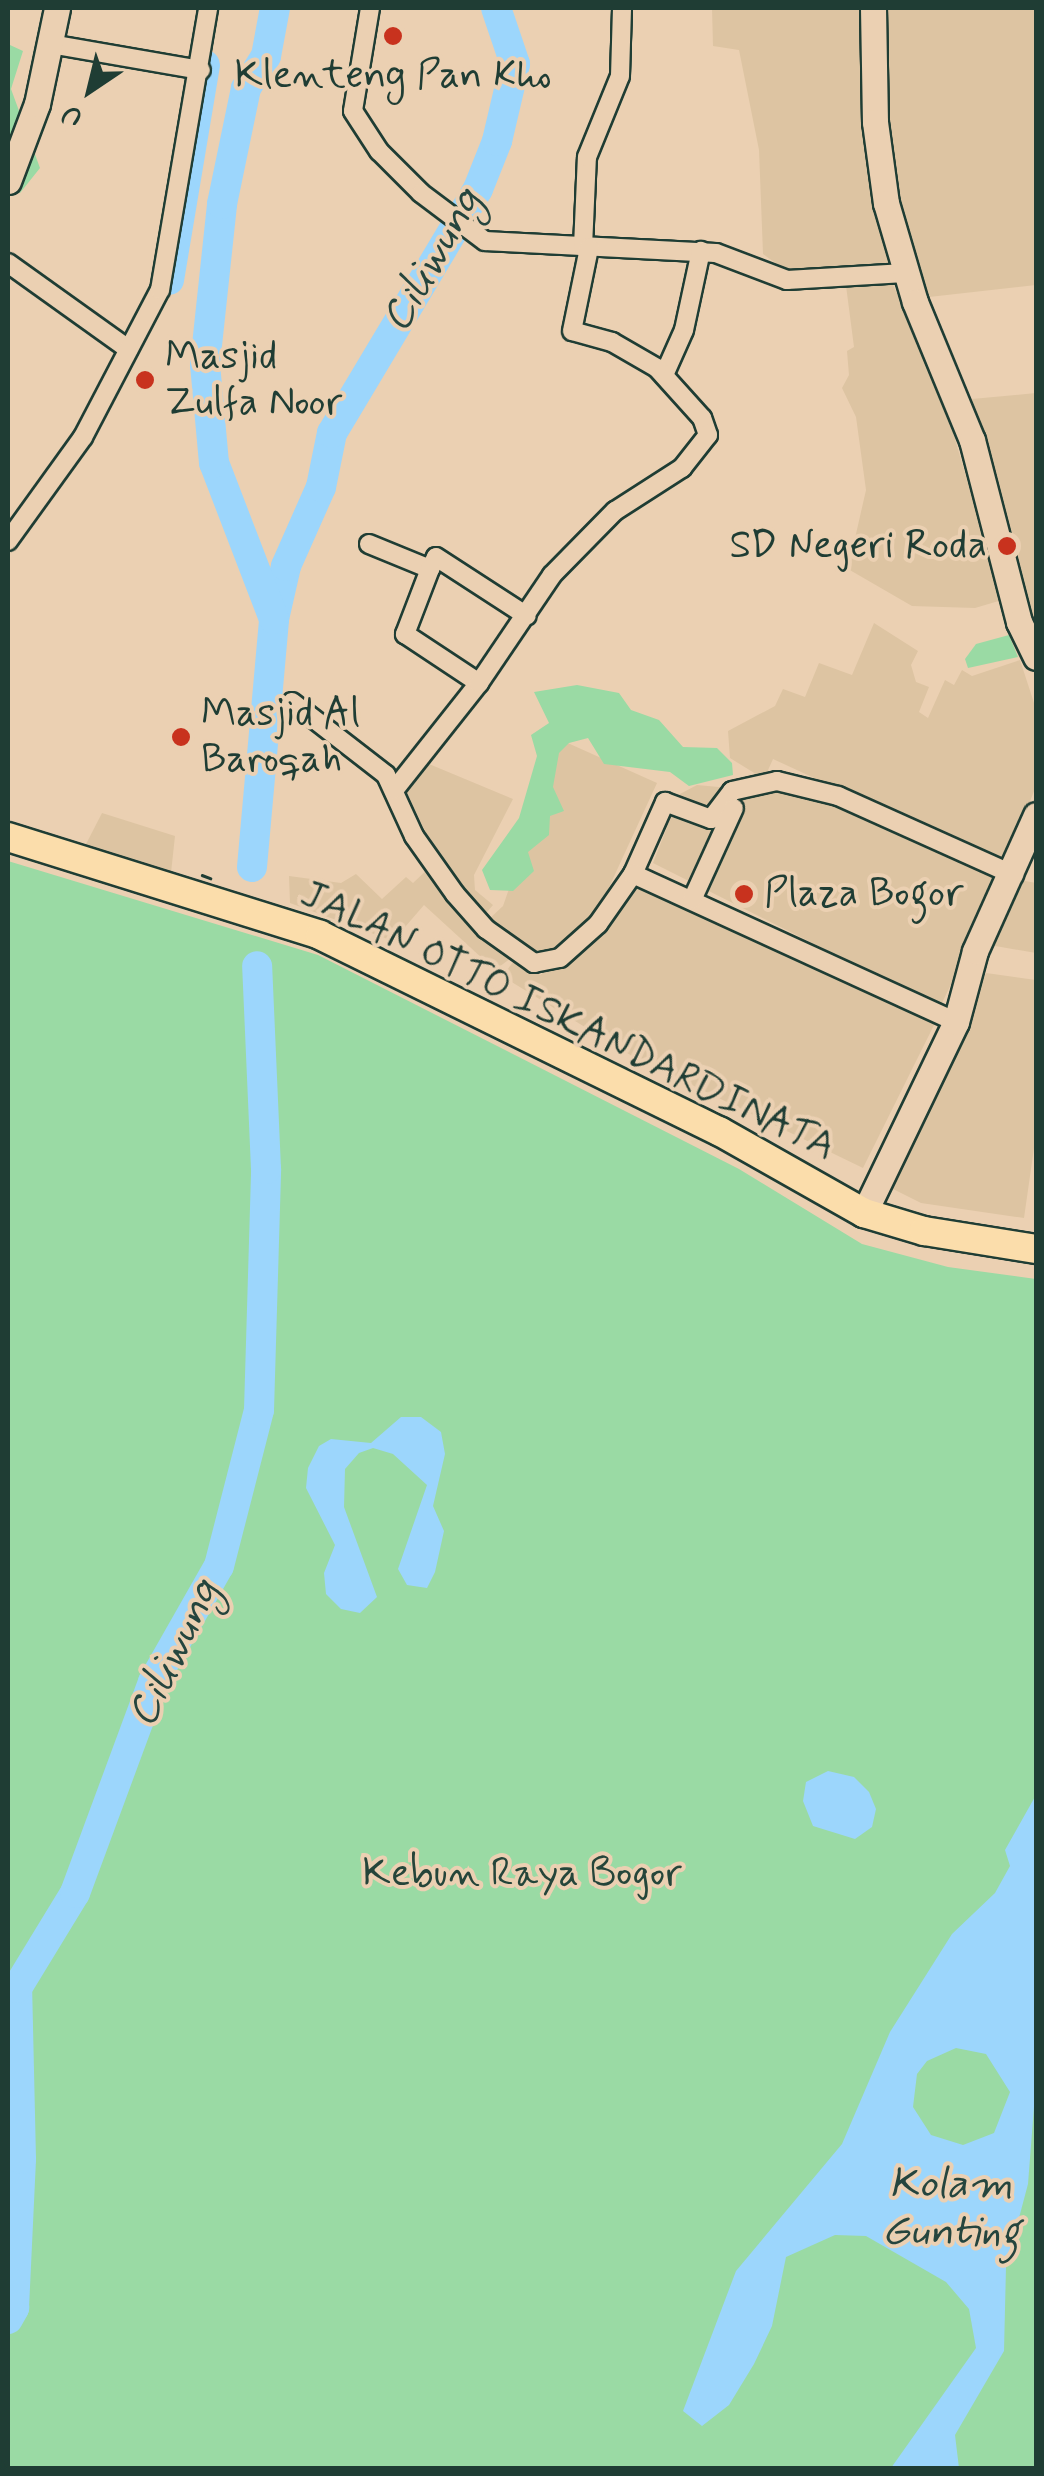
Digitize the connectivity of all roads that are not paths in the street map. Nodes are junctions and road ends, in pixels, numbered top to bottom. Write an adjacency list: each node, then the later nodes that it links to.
1 (56, 8): 6 (street)
2 (208, 8): 7 (street)
3 (370, 8): 9 (street)
4 (622, 8): 9 (street)
5 (874, 8): 12 (street)
6 (50, 44): 7 (street); 8 (street)
7 (201, 70): 13 (street)
8 (8, 180)
9 (586, 247): 10 (street); 14 (street)
10 (702, 252): 12 (street); 14 (street)
11 (8, 263): 13 (street)
12 (905, 273): 19 (street)
13 (128, 349): 15 (street)
14 (664, 375): 18 (street)
15 (8, 541)
16 (369, 544): 17 (street)
17 (430, 569): 18 (street); 20 (street)
18 (527, 616): 20 (street)
19 (1036, 657)
20 (479, 684): 22 (street)
21 (292, 702): 22 (street)
22 (396, 789): 26 (street)
23 (742, 790): 26 (street); 27 (street); 28 (street)
24 (1036, 815): 27 (street)
25 (8, 837): 30 (main road, JALAN OTTO ISKANDARDINATA)
26 (633, 874): 28 (street)
27 (1014, 875): 29 (street)
28 (692, 900): 29 (street)
29 (956, 1022): 30 (street)
30 (864, 1213): 31 (main road, JALAN OTTO ISKANDARDINATA)
31 (1036, 1249)

